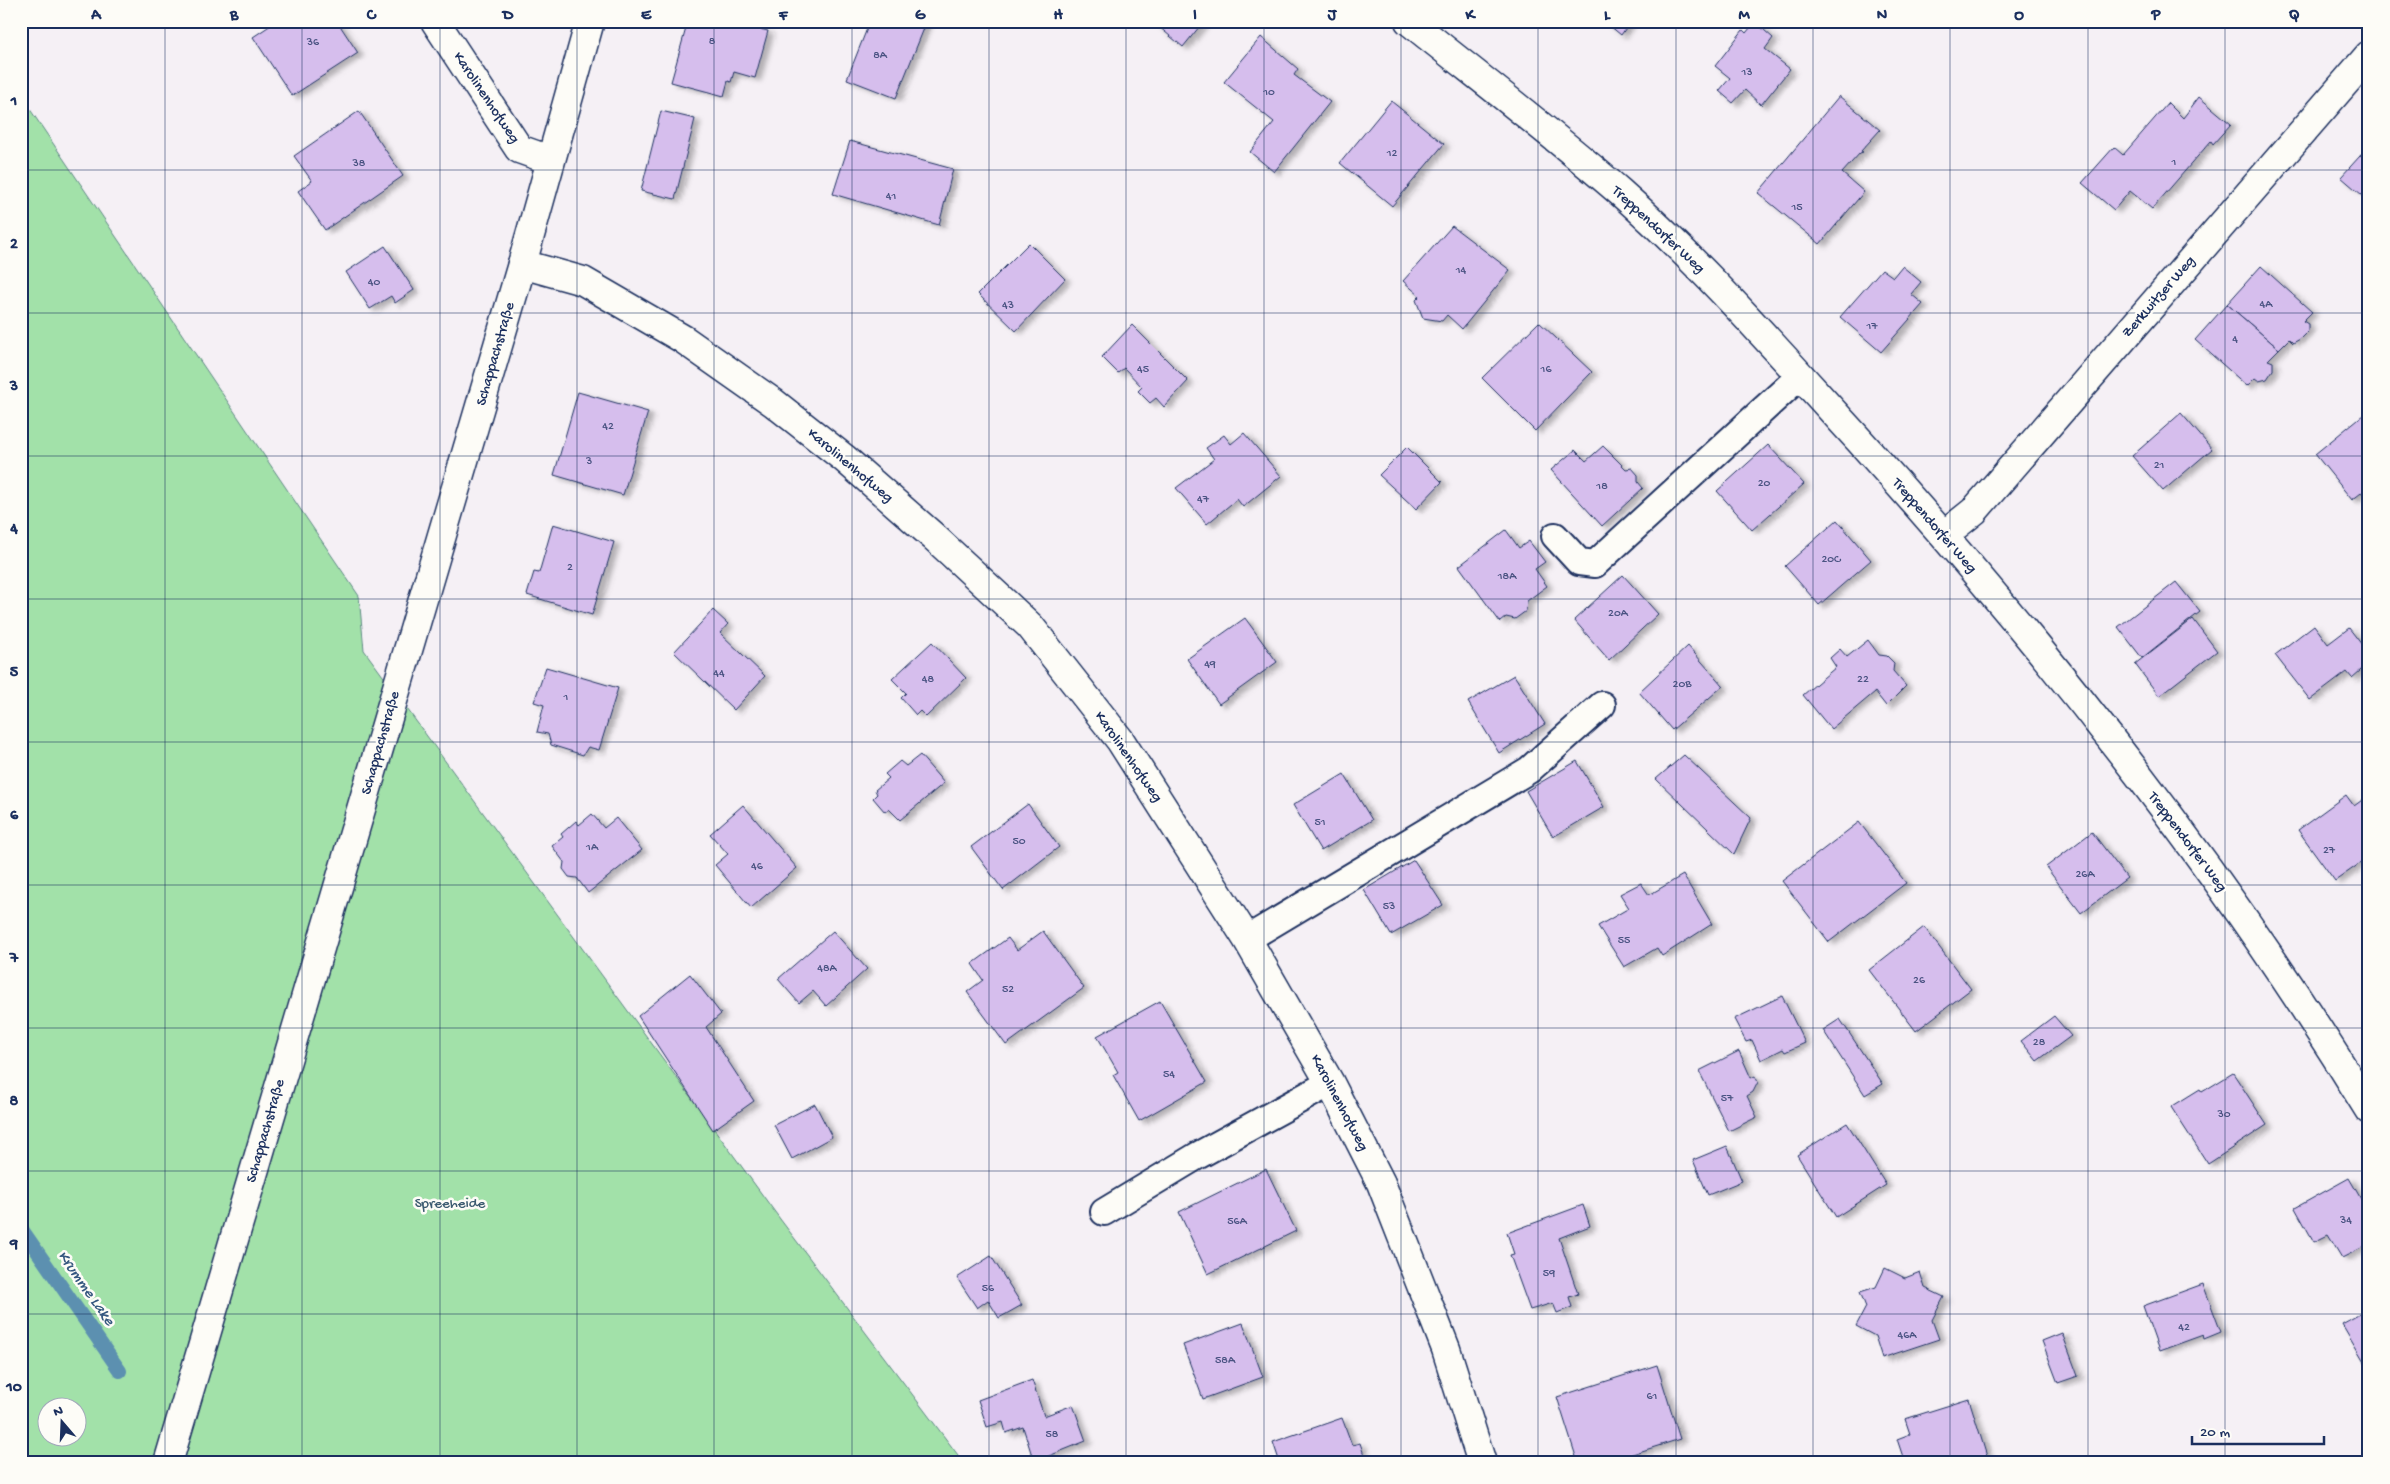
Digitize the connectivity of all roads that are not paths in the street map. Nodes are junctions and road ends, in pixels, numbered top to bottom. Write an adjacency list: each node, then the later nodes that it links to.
1 (435, 21): 5 (street, Karolinenhofweg)
2 (590, 21): 5 (street, Schappachstraße)
3 (1409, 21): 7 (street, Treppendorfer Weg)
4 (2369, 55): 8 (street, Zerkwitzer Weg)
5 (550, 160): 6 (street, Schappachstraße)
6 (522, 264): 11 (street, Karolinenhofweg); 15 (street, Schappachstraße)
7 (1800, 376): 8 (street, Treppendorfer Weg); 9 (lane)
8 (1944, 535): 13 (street, Treppendorfer Weg)
9 (1555, 536)
10 (1602, 705): 11 (lane)
11 (1247, 939): 12 (street, Karolinenhofweg)
12 (1330, 1083): 14 (lane); 16 (street, Karolinenhofweg)
13 (2369, 1110)
14 (1104, 1212)
15 (168, 1463)
16 (1482, 1463)

